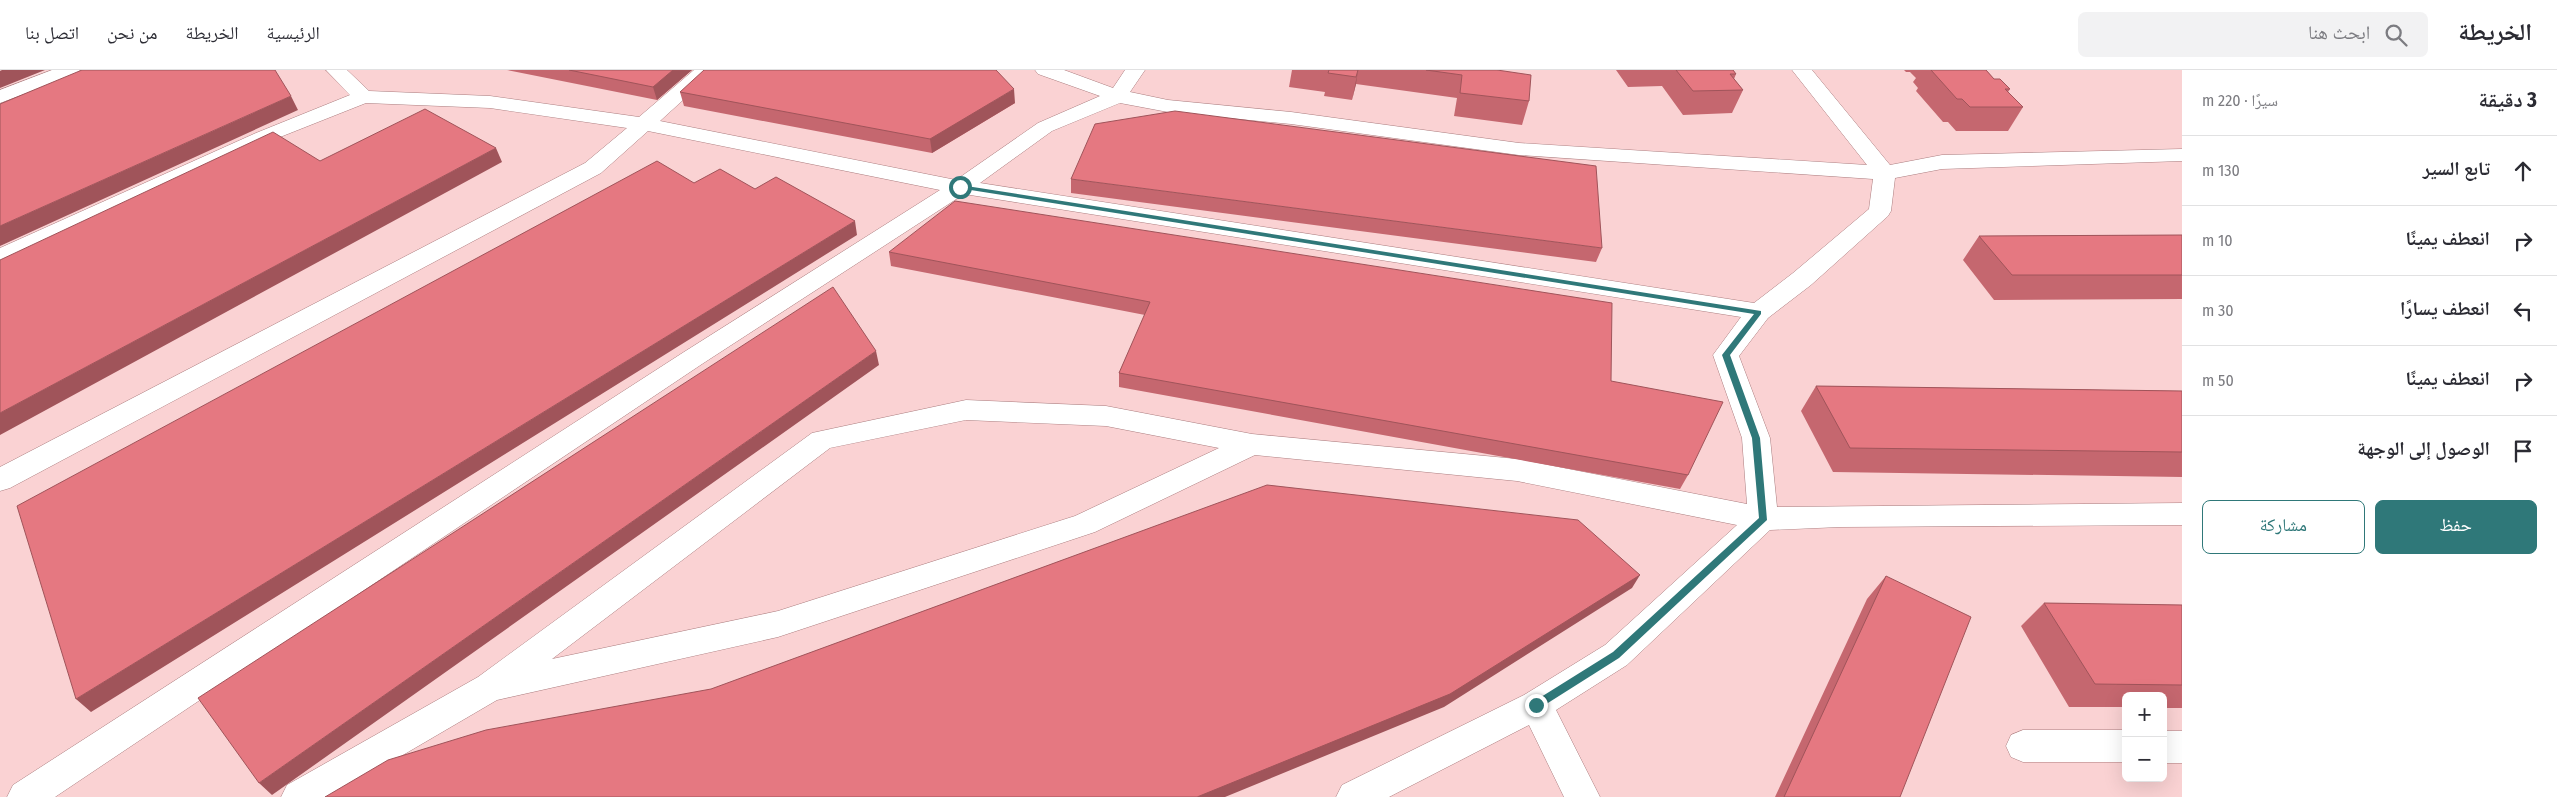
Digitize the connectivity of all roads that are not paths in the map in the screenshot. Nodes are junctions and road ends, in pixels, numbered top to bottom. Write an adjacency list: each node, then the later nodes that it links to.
1 (70, 70): 8 (street)
2 (336, 70): 9 (street)
3 (706, 70): 10 (street)
4 (1045, 70): 7 (street)
5 (1135, 70): 7 (street)
6 (1802, 70): 12 (street)
7 (1118, 96): 12 (street); 14 (street)
8 (0, 97)
9 (363, 97): 10 (street); 15 (street)
10 (642, 124): 14 (street); 18 (street)
11 (2172, 156): 12 (street); 13 (street)
12 (1885, 173): 16 (street)
13 (2182, 174)
14 (960, 187): 16 (street); 27 (street)
15 (0, 257)
16 (1759, 312): 20 (street)
17 (1252, 444): 20 (street); 21 (street); 21 (street)
18 (0, 480)
19 (2182, 514): 20 (street)
20 (1763, 520): 22 (street)
21 (490, 687): 28 (street)
22 (1536, 705): 29 (street); 30 (street)
23 (2023, 746): 24 (street)
24 (2122, 746)
25 (2167, 747): 26 (street)
26 (2182, 747)
27 (25, 797)
28 (299, 797)
29 (1354, 797)
30 (1582, 797)

